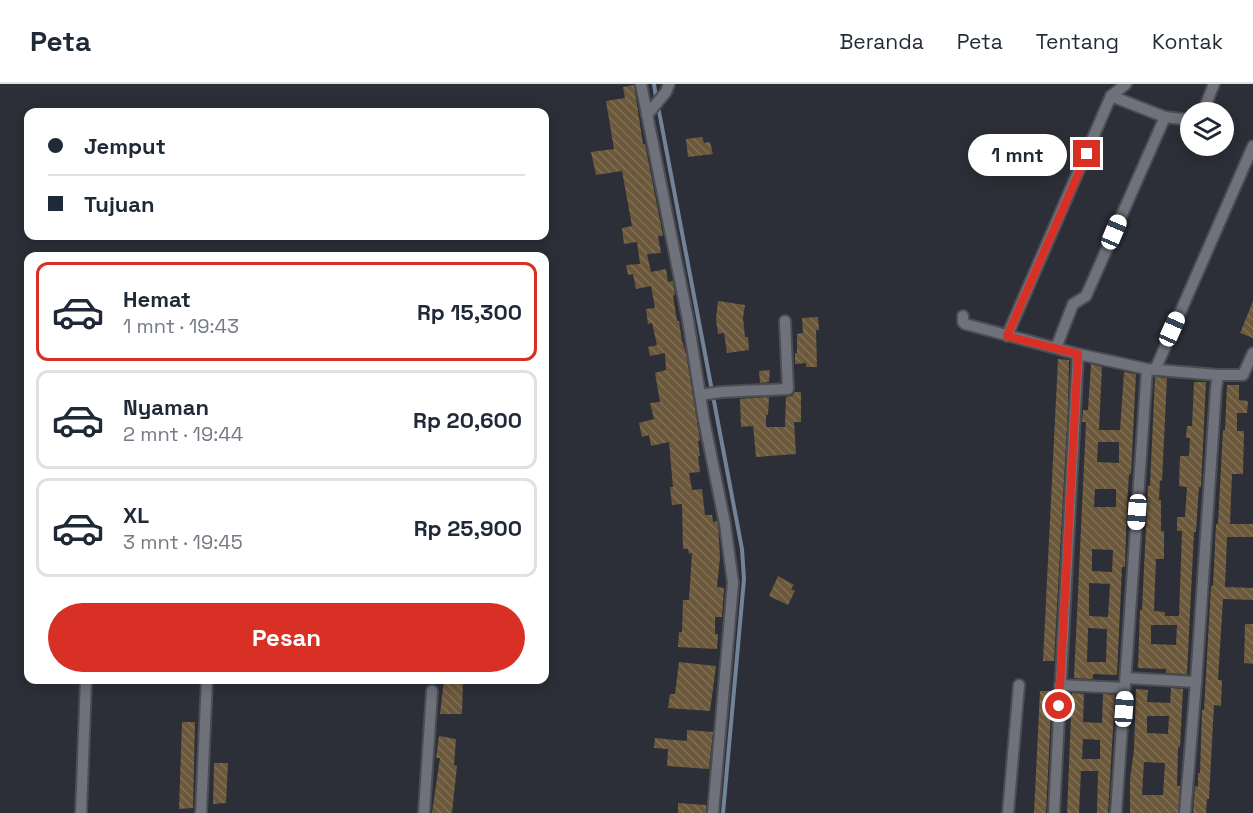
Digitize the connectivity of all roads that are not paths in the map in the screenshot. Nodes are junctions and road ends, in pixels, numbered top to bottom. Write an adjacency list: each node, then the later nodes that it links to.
1 (641, 84): 7 (street)
2 (1126, 84): 5 (street)
3 (1214, 84): 6 (street)
4 (667, 88): 7 (street)
5 (1111, 96): 8 (street); 13 (street)
6 (1207, 102)
7 (647, 114): 20 (street)
8 (1165, 117): 9 (street); 14 (street)
9 (1180, 119)
10 (1253, 146): 17 (street)
11 (963, 316): 13 (street)
12 (785, 321): 20 (street)
13 (1007, 336): 14 (street)
14 (1056, 348): 16 (street)
15 (1253, 353): 19 (street)
16 (1078, 354): 17 (street); 26 (street)
17 (1151, 369): 18 (street); 22 (street)
18 (1218, 375): 19 (street); 21 (street)
19 (1248, 376)
20 (709, 394): 31 (street)
21 (1196, 681): 22 (street); 35 (street)
22 (1125, 683): 26 (street); 34 (street)
23 (86, 684): 28 (street)
24 (207, 684): 29 (street)
25 (1019, 685): 32 (street)
26 (1060, 685): 33 (street)
27 (432, 691): 30 (street)
28 (81, 813)
29 (201, 813)
30 (424, 813)
31 (713, 813)
32 (1008, 813)
33 (1054, 813)
34 (1116, 813)
35 (1185, 813)

